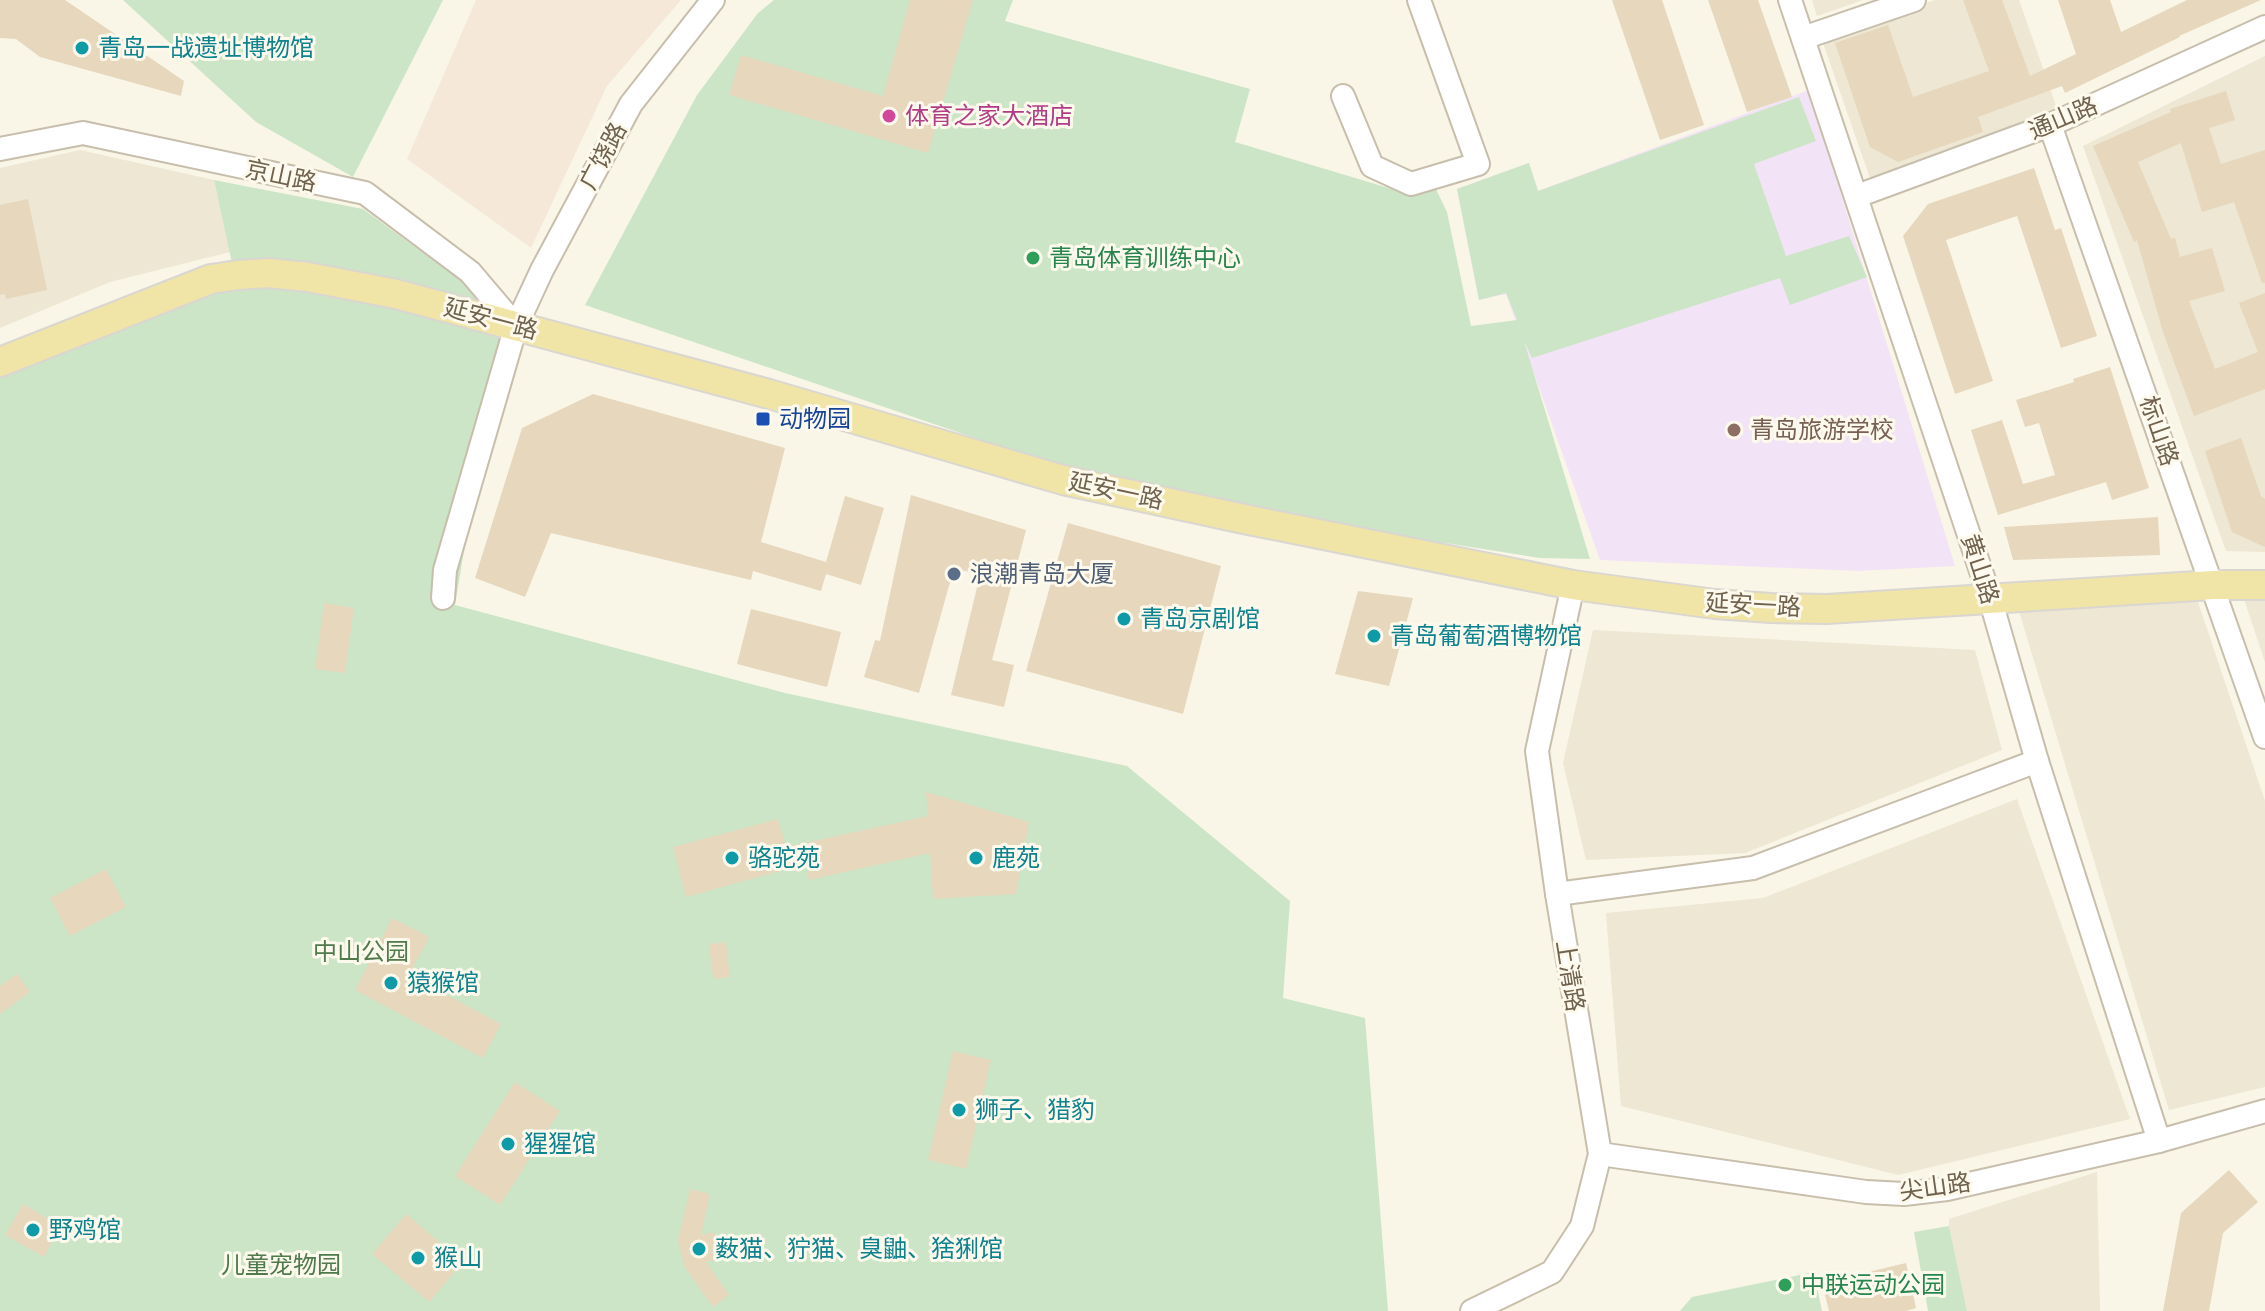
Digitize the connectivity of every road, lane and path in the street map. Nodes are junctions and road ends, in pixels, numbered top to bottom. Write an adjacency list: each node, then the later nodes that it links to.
1 (713, 0): 11 (street, 广饶路)
2 (1419, 0): 7 (street)
3 (1790, 0): 6 (street, 黄山路)
4 (1914, 0): 6 (street)
5 (2265, 27): 8 (street, 通山路)
6 (1803, 38): 10 (street, 黄山路)
7 (1343, 96)
8 (2050, 125): 10 (street, 通山路); 14 (street, 标山路)
9 (0, 149): 11 (street, 京山路)
10 (1857, 196): 17 (street, 黄山路)
11 (516, 326): 12 (main road, 延安一路); 13 (main road, 延安一路); 16 (street, 广饶路)
12 (0, 362)
13 (1573, 585): 17 (main road, 延安一路); 20 (street, 上清路)
14 (2213, 585): 15 (main road, 延安一路); 17 (main road, 延安一路); 18 (street, 标山路)
15 (2265, 585)
16 (443, 598)
17 (1990, 598): 19 (street, 黄山路)
18 (2265, 737)
19 (2037, 761): 20 (street); 22 (street, 黄山路)
20 (1557, 894): 23 (street, 上清路)
21 (2265, 1111): 22 (street, 尖山路)
22 (2159, 1141): 23 (street, 尖山路)
23 (1600, 1154): 24 (street, 上清路)
24 (1472, 1311)

